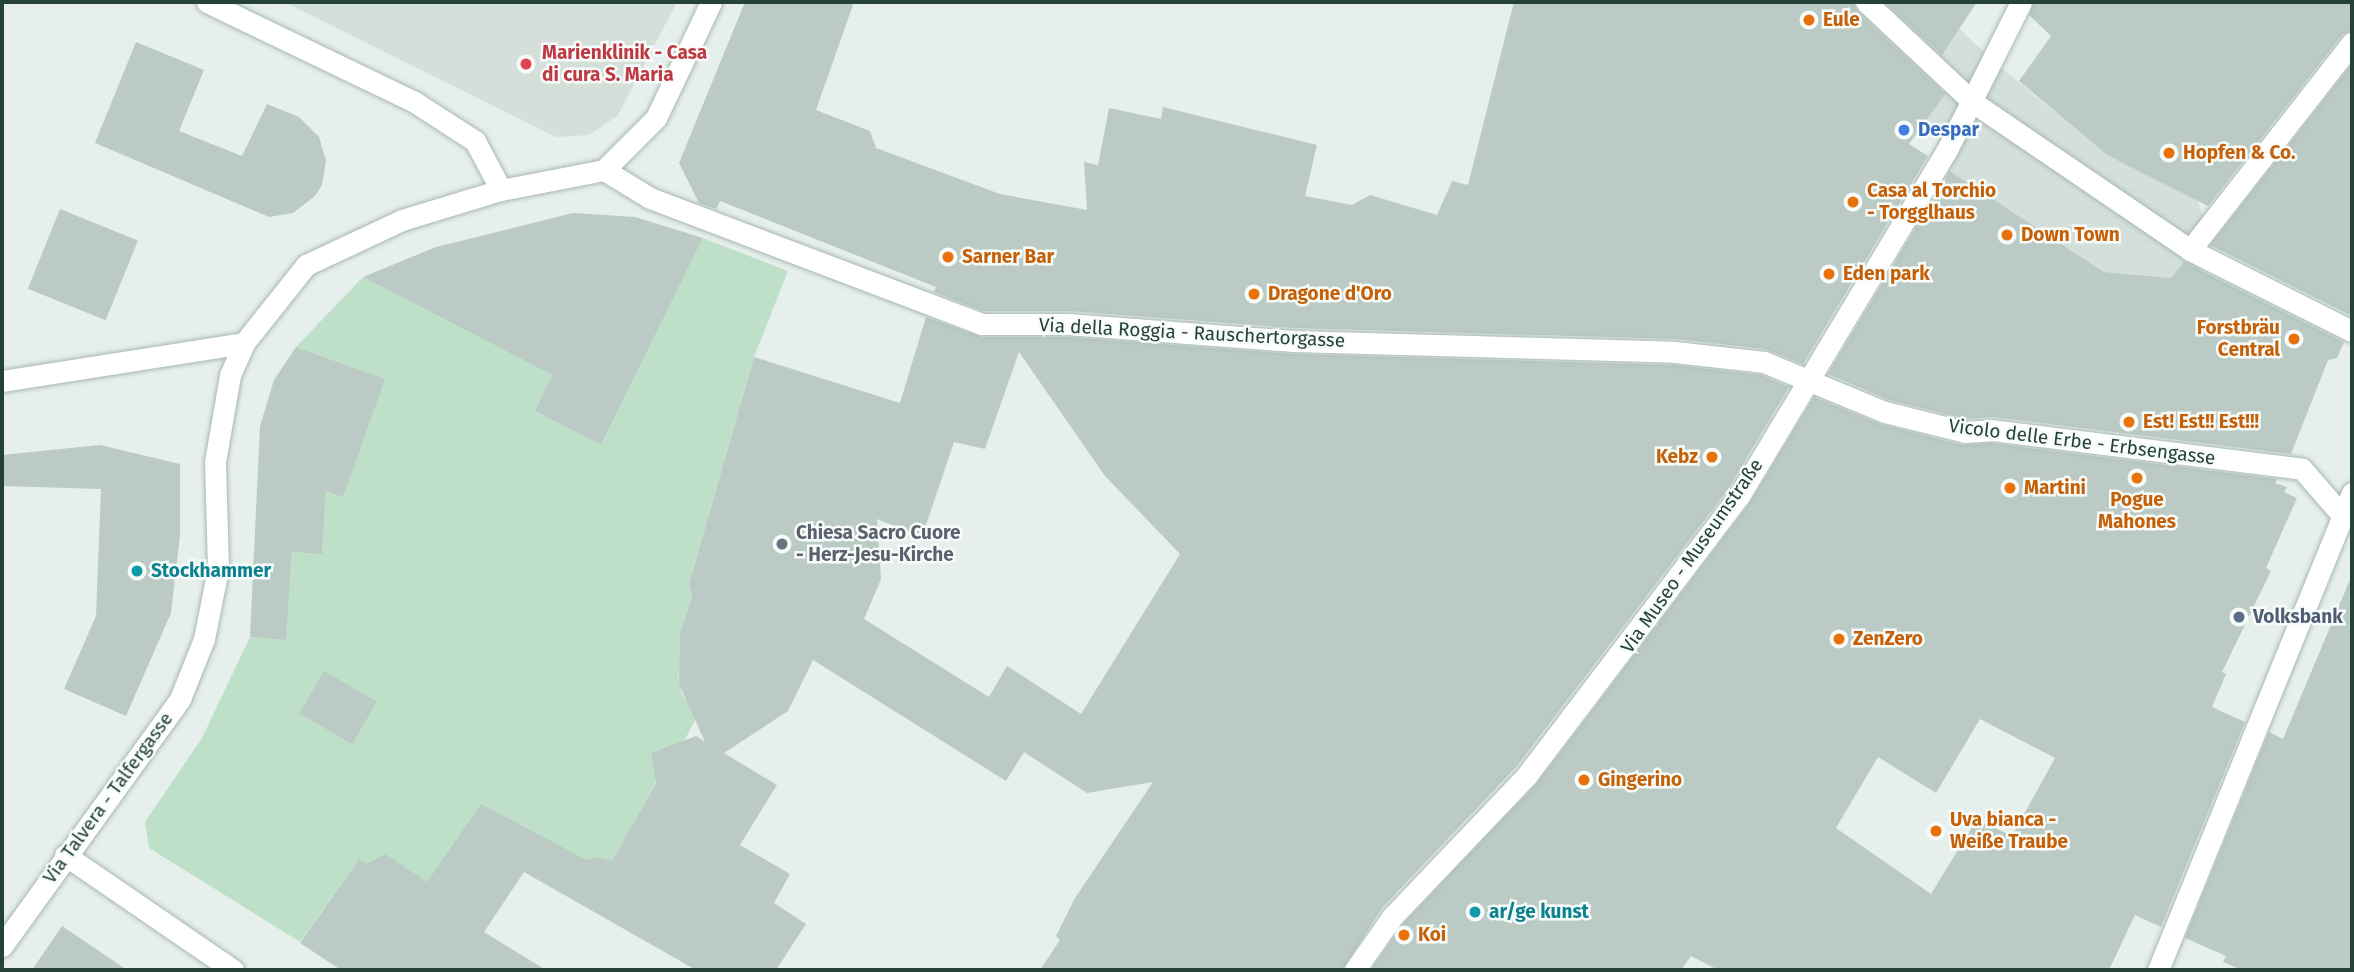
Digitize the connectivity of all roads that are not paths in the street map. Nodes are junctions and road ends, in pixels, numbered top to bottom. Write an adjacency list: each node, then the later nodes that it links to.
1 (207, 2): 8 (street)
2 (711, 2): 7 (street)
3 (1866, 2): 6 (street)
4 (2021, 2): 6 (street, Via Museo - Museumstraße)
5 (2352, 43): 9 (street)
6 (1974, 103): 9 (street); 12 (street, Via Museo - Museumstraße)
7 (604, 170): 8 (street); 12 (street, Via della Roggia - Rauschertorgasse)
8 (500, 190): 11 (street)
9 (2190, 250): 10 (street)
10 (2352, 331)
11 (244, 343): 13 (street); 16 (street, Via Talvera - Talfergasse)
12 (1808, 378): 15 (street, Vicolo delle Erbe - Erbsengasse); 19 (street, Via Museo - Museumstraße)
13 (2, 381)
14 (2352, 493): 15 (street)
15 (2342, 515): 20 (street)
16 (65, 855): 17 (street, Via Talvera - Talfergasse); 18 (street)
17 (2, 946)
18 (233, 970)
19 (1355, 970)
20 (2158, 970)

